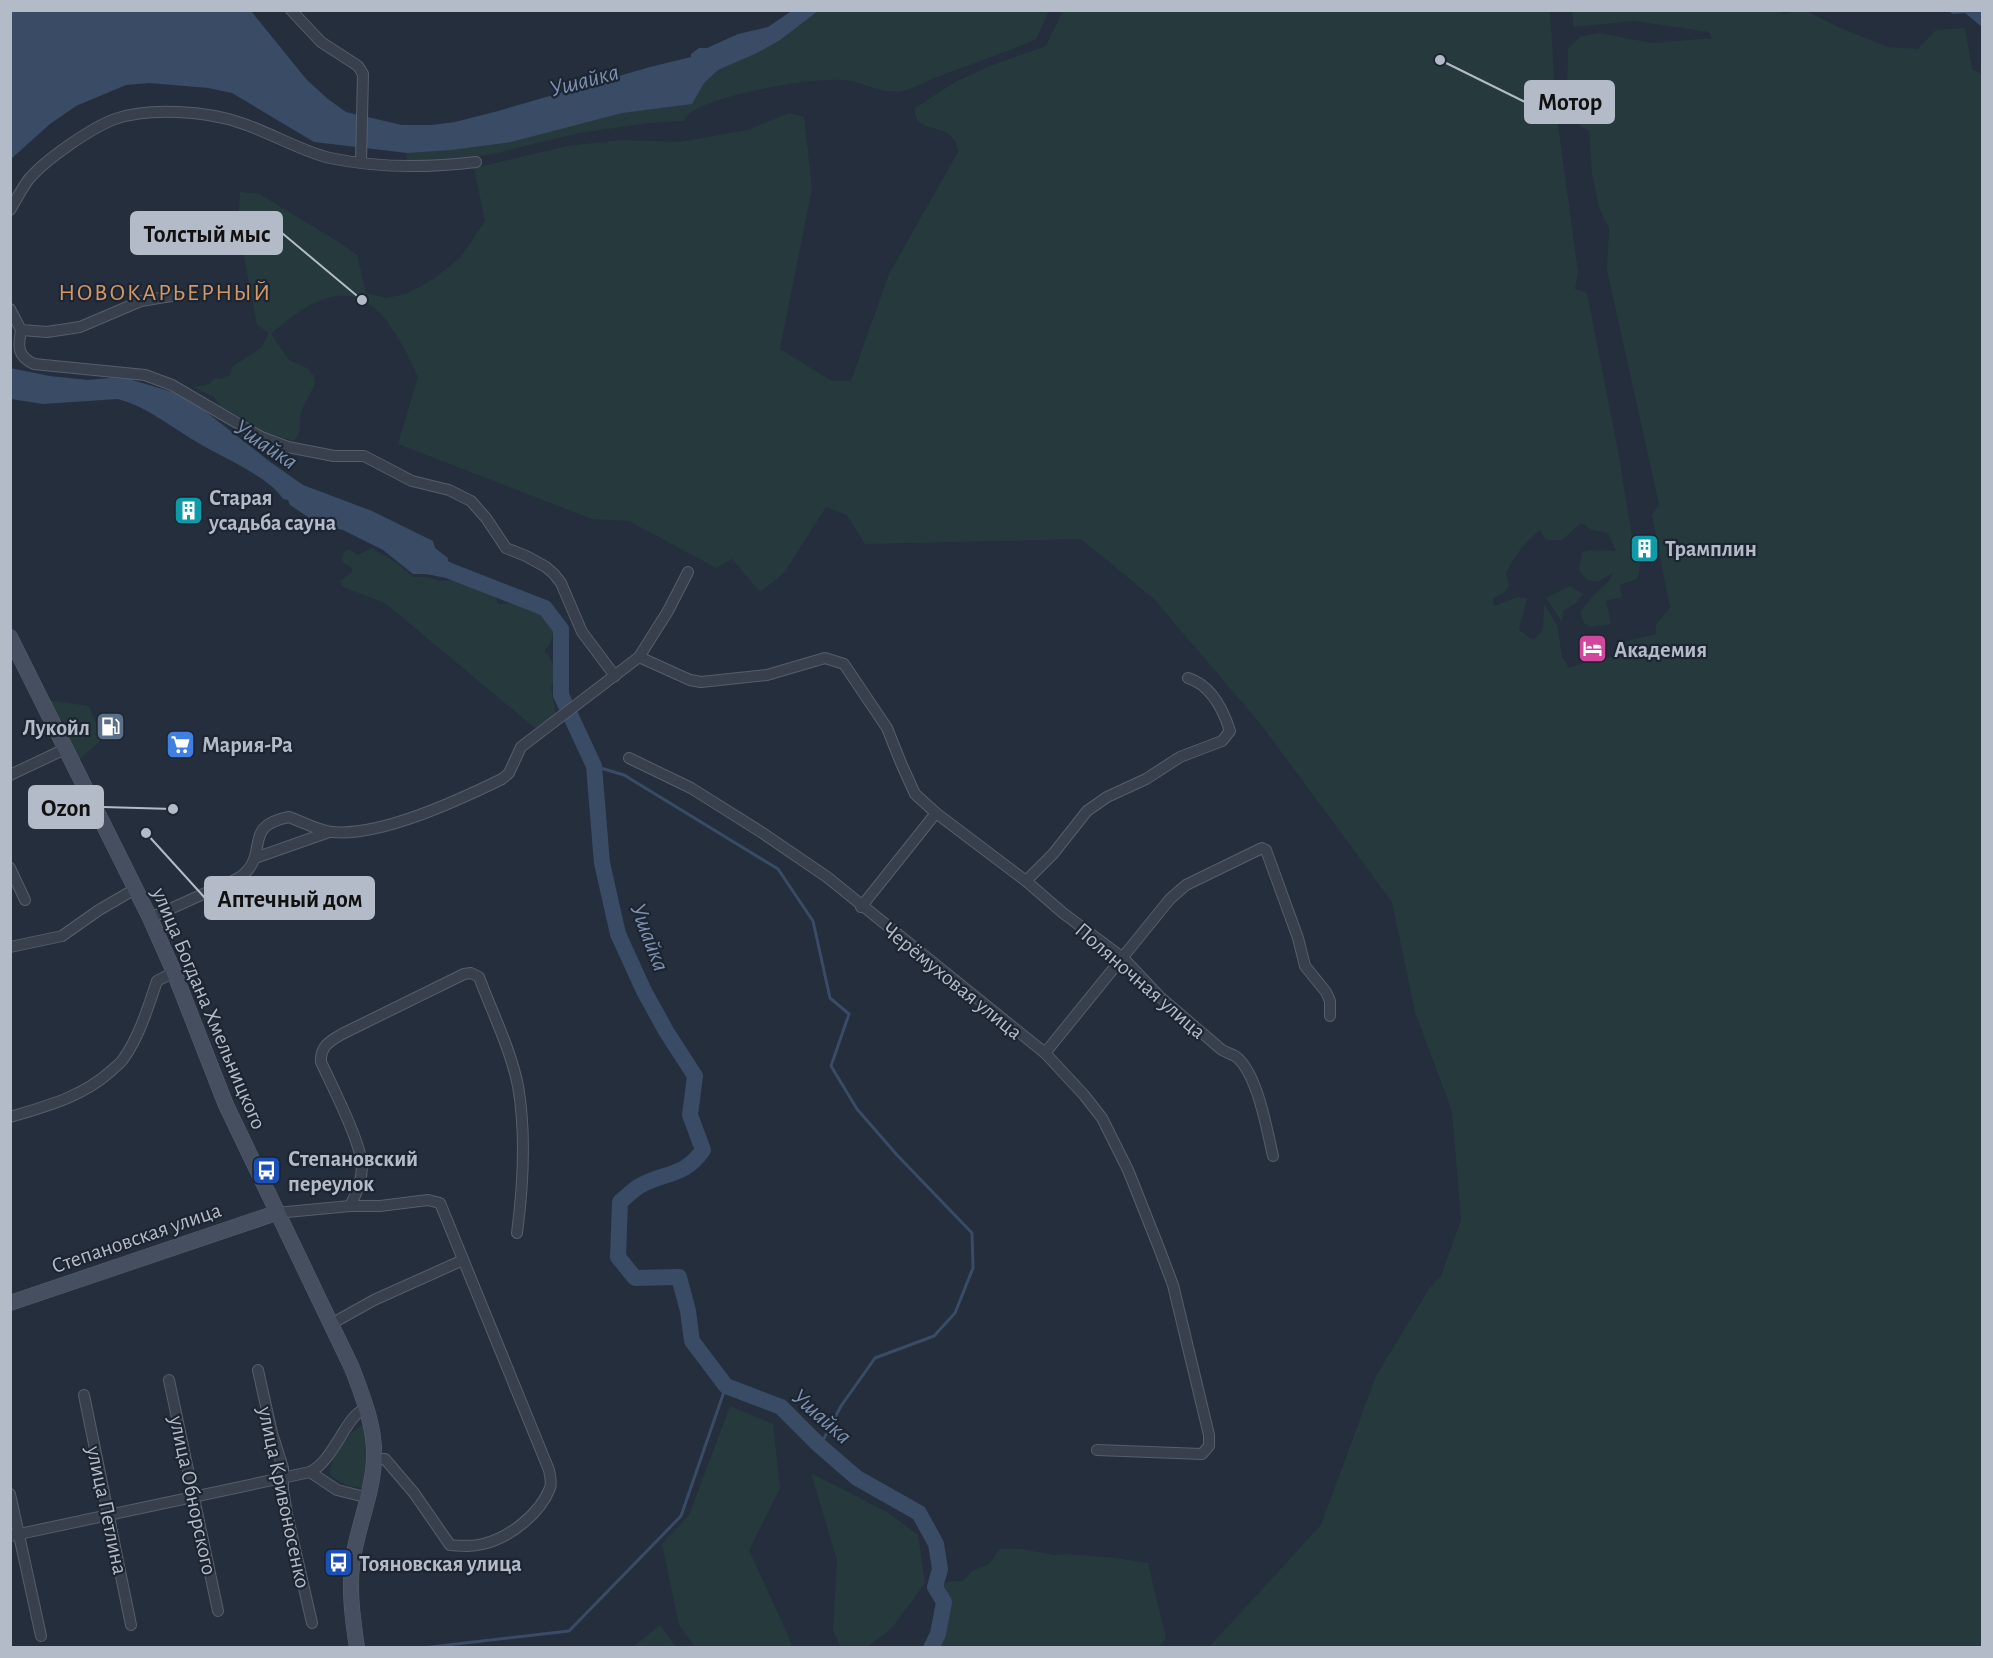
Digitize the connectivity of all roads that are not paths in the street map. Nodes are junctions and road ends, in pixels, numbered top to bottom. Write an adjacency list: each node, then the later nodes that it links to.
1 (298, 13): 2 (street)
2 (362, 160): 3 (street); 4 (street)
3 (476, 162)
4 (10, 210)
5 (177, 295): 7 (street)
6 (10, 309): 7 (street)
7 (21, 330): 11 (street)
8 (688, 572): 10 (street)
9 (10, 636): 13 (street, улица Богдана Хмельницкого)
10 (639, 657): 11 (street); 16 (street, Поляночная улица)
11 (615, 676): 17 (street)
12 (1188, 678): 20 (street)
13 (65, 749): 15 (street); 21 (street, улица Богдана Хмельницкого)
14 (629, 758): 23 (street, Черёмуховая улица)
15 (10, 775)
16 (936, 813): 20 (street, Поляночная улица); 23 (street)
17 (329, 832): 18 (street); 18 (street)
18 (255, 858): 24 (street)
19 (10, 868): 22 (street)
20 (1026, 881): 26 (street, Поляночная улица)
21 (135, 889): 24 (street, улица Богдана Хмельницкого); 25 (street)
22 (26, 900)
23 (861, 907): 29 (street, Черёмуховая улица)
24 (150, 918): 27 (street, улица Богдана Хмельницкого)
25 (10, 947)
26 (1123, 958): 28 (street); 29 (street); 31 (street, Поляночная улица)
27 (174, 972): 30 (street); 33 (street, улица Богдана Хмельницкого)
28 (1330, 1016)
29 (1045, 1053): 42 (street, Черёмуховая улица)
30 (10, 1117)
31 (1273, 1156)
32 (350, 1206): 33 (street); 34 (street); 35 (street)
33 (276, 1213): 36 (street, Степановская улица); 37 (street, улица Богдана Хмельницкого)
34 (517, 1233)
35 (463, 1260): 37 (street); 43 (street)
36 (10, 1303)
37 (331, 1324): 41 (street, улица Богдана Хмельницкого)
38 (258, 1370): 45 (street, улица Кривоносенко)
39 (170, 1380): 47 (street, улица Обнорского)
40 (84, 1395): 49 (street, улица Петлина)
41 (367, 1407): 43 (street, улица Богдана Хмельницкого); 44 (street)
42 (1097, 1450)
43 (374, 1459): 48 (street, улица Богдана Хмельницкого)
44 (310, 1472): 45 (street); 48 (street)
45 (284, 1478): 47 (street); 52 (street, улица Кривоносенко)
46 (10, 1494): 50 (street)
47 (195, 1497): 49 (street); 51 (street, улица Обнорского)
48 (369, 1497): 55 (street, улица Богдана Хмельницкого)
49 (109, 1515): 50 (street); 53 (street, улица Петлина)
50 (15, 1535): 54 (street)
51 (218, 1611)
52 (312, 1623)
53 (131, 1624)
54 (41, 1636)
55 (357, 1647)

